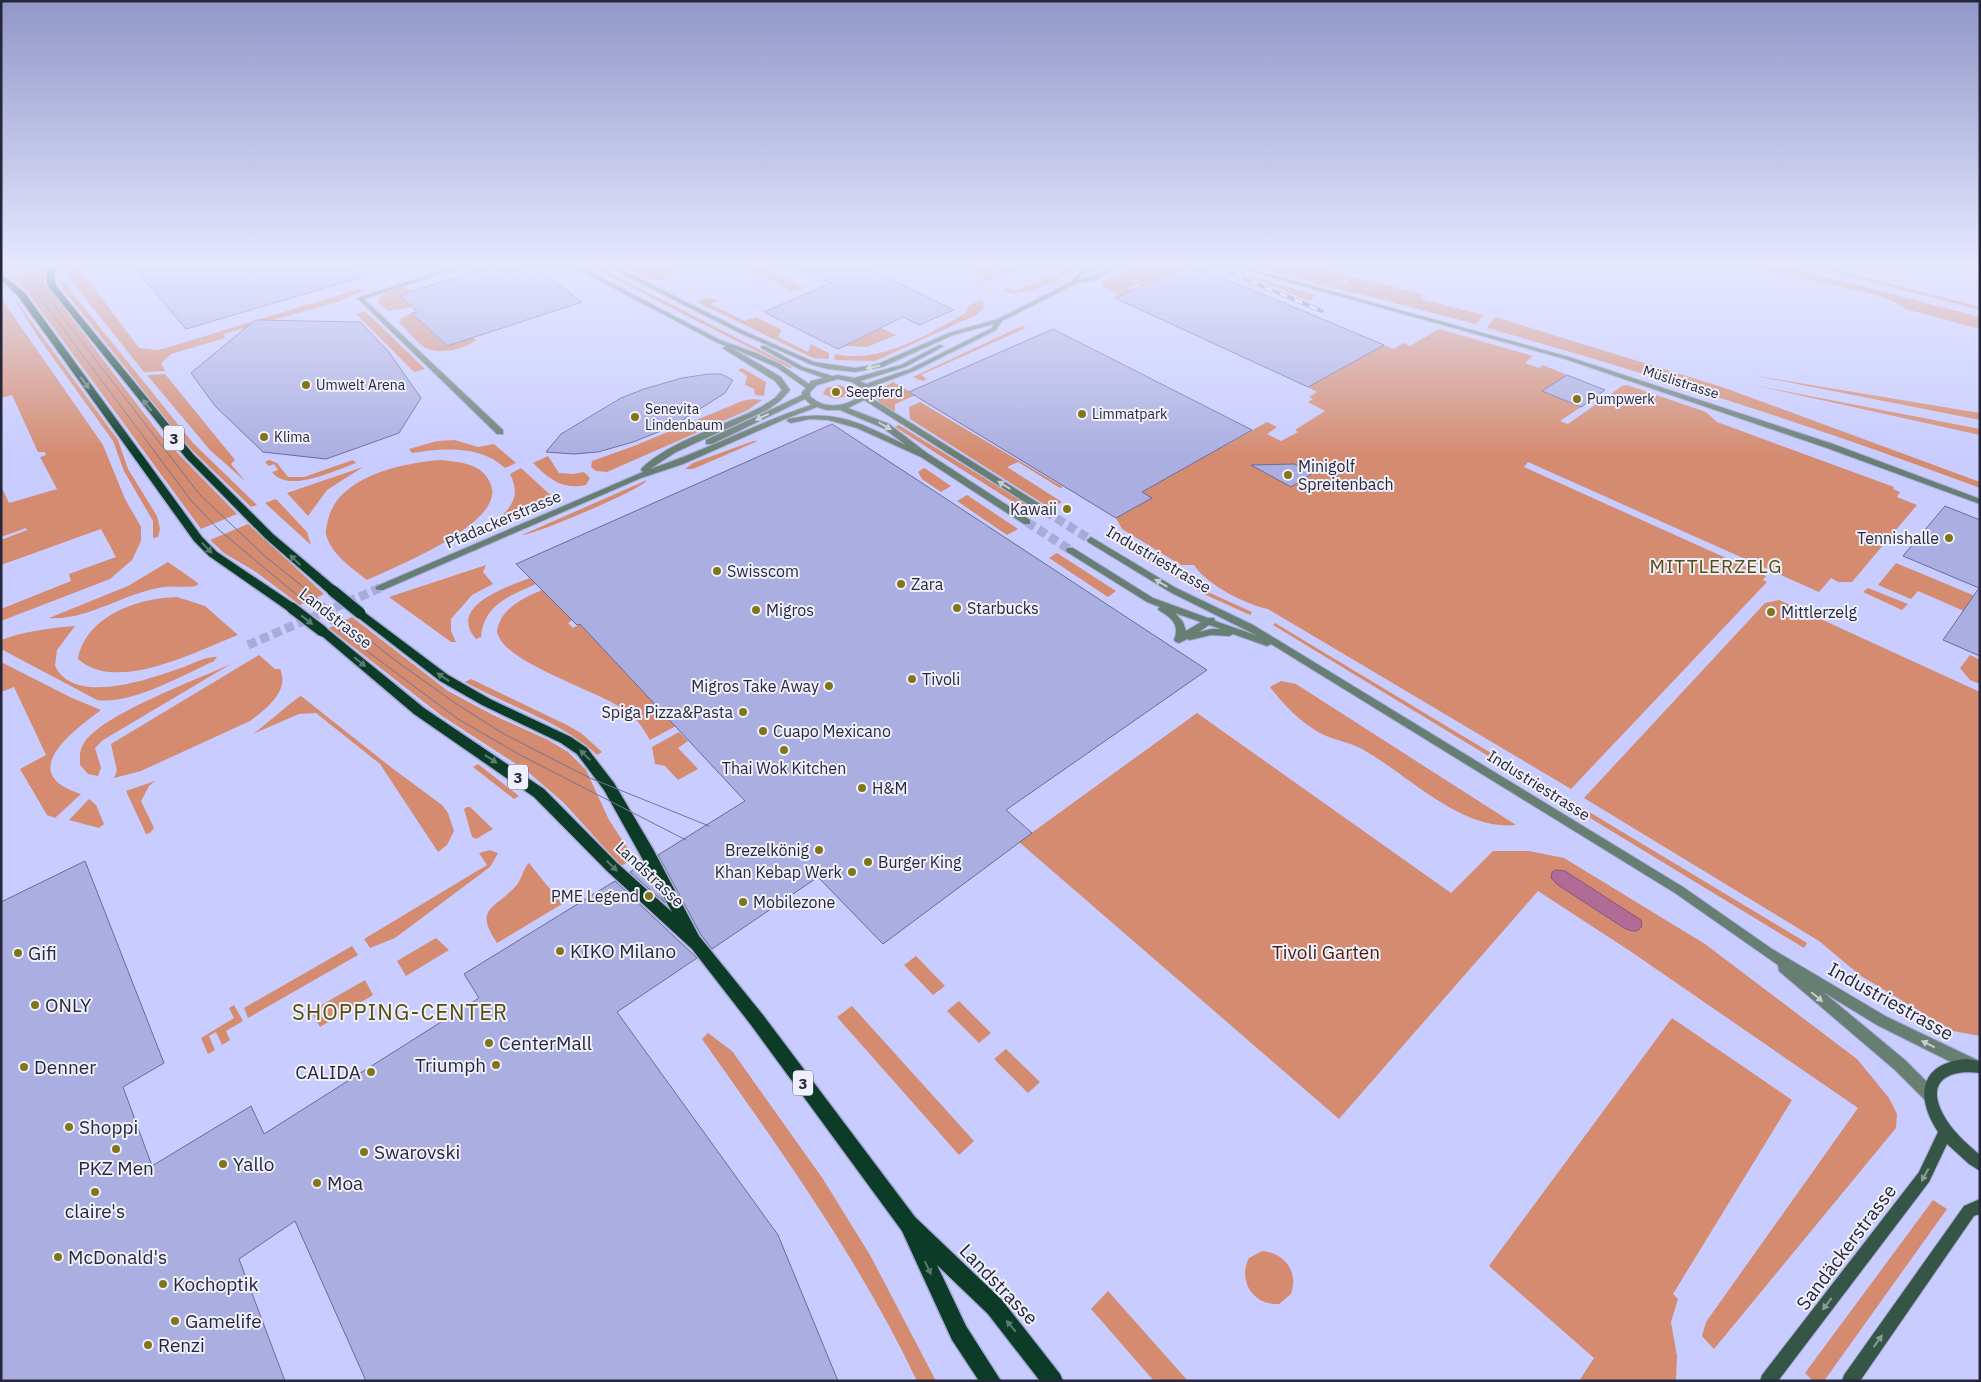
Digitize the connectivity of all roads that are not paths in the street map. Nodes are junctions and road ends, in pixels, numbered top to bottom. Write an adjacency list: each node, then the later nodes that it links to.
1 (45, 327): 38 (main road, Landstrasse / 3, one-way to 38, bridge)
2 (85, 327): 38 (main road, Landstrasse / 3, one-way to 2, bridge)
3 (391, 327): 20 (street)
4 (692, 327): 11 (street)
5 (733, 327): 10 (street)
6 (973, 327): 10 (street, one-way to 10)
7 (980, 327): 13 (street)
8 (994, 327): 15 (street)
9 (1457, 327): 25 (street, Müslistrasse)
10 (742, 332): 12 (street)
11 (718, 341): 14 (street); 24 (street, Pfadackerstrasse)
12 (830, 378): 13 (street); 14 (street)
13 (854, 380): 15 (street)
14 (809, 387): 16 (street)
15 (865, 387): 17 (street)
16 (806, 396): 18 (street); 23 (street, Pfadackerstrasse, one-way to 23)
17 (864, 397): 19 (street); 26 (street, one-way to 17)
18 (817, 405): 19 (street); 22 (street, Pfadackerstrasse)
19 (840, 407): 21 (street, one-way to 21)
20 (500, 432)
21 (924, 455): 22 (street, Pfadackerstrasse); 27 (street)
22 (680, 462): 23 (street, Pfadackerstrasse)
23 (664, 466): 24 (street, Pfadackerstrasse)
24 (638, 476): 30 (street, Pfadackerstrasse)
25 (1980, 502)
26 (1045, 511)
27 (1027, 522)
28 (1091, 540): 32 (street, Industriestrasse, one-way to 28)
29 (1070, 550): 31 (street, Industriestrasse)
30 (380, 588)
31 (1150, 600): 33 (street, Industriestrasse); 36 (street)
32 (1204, 606): 33 (street); 34 (street, Industriestrasse)
33 (1208, 621): 34 (street); 35 (street, Industriestrasse); 36 (street)
34 (1250, 627): 37 (street, Industriestrasse)
35 (1252, 638): 36 (street); 37 (street, Industriestrasse)
36 (1179, 640)
37 (1289, 651): 39 (street, Industriestrasse)
38 (697, 944): 45 (main road, Landstrasse / 3)
39 (1768, 953): 40 (street, Industriestrasse, one-way to 39); 41 (street, Industriestrasse, one-way to 41)
40 (1976, 1066): 41 (street)
41 (1930, 1095): 42 (street)
42 (1946, 1131): 43 (street); 46 (street, Sandäckerstrasse, one-way to 46)
43 (1980, 1164)
44 (1980, 1206): 49 (street, one-way to 44)
45 (908, 1224): 47 (main road, Landstrasse / 3, one-way to 47); 48 (main road, Landstrasse / 3, one-way to 45)
46 (1769, 1380)
47 (991, 1381)
48 (1053, 1381)
49 (1850, 1381)

